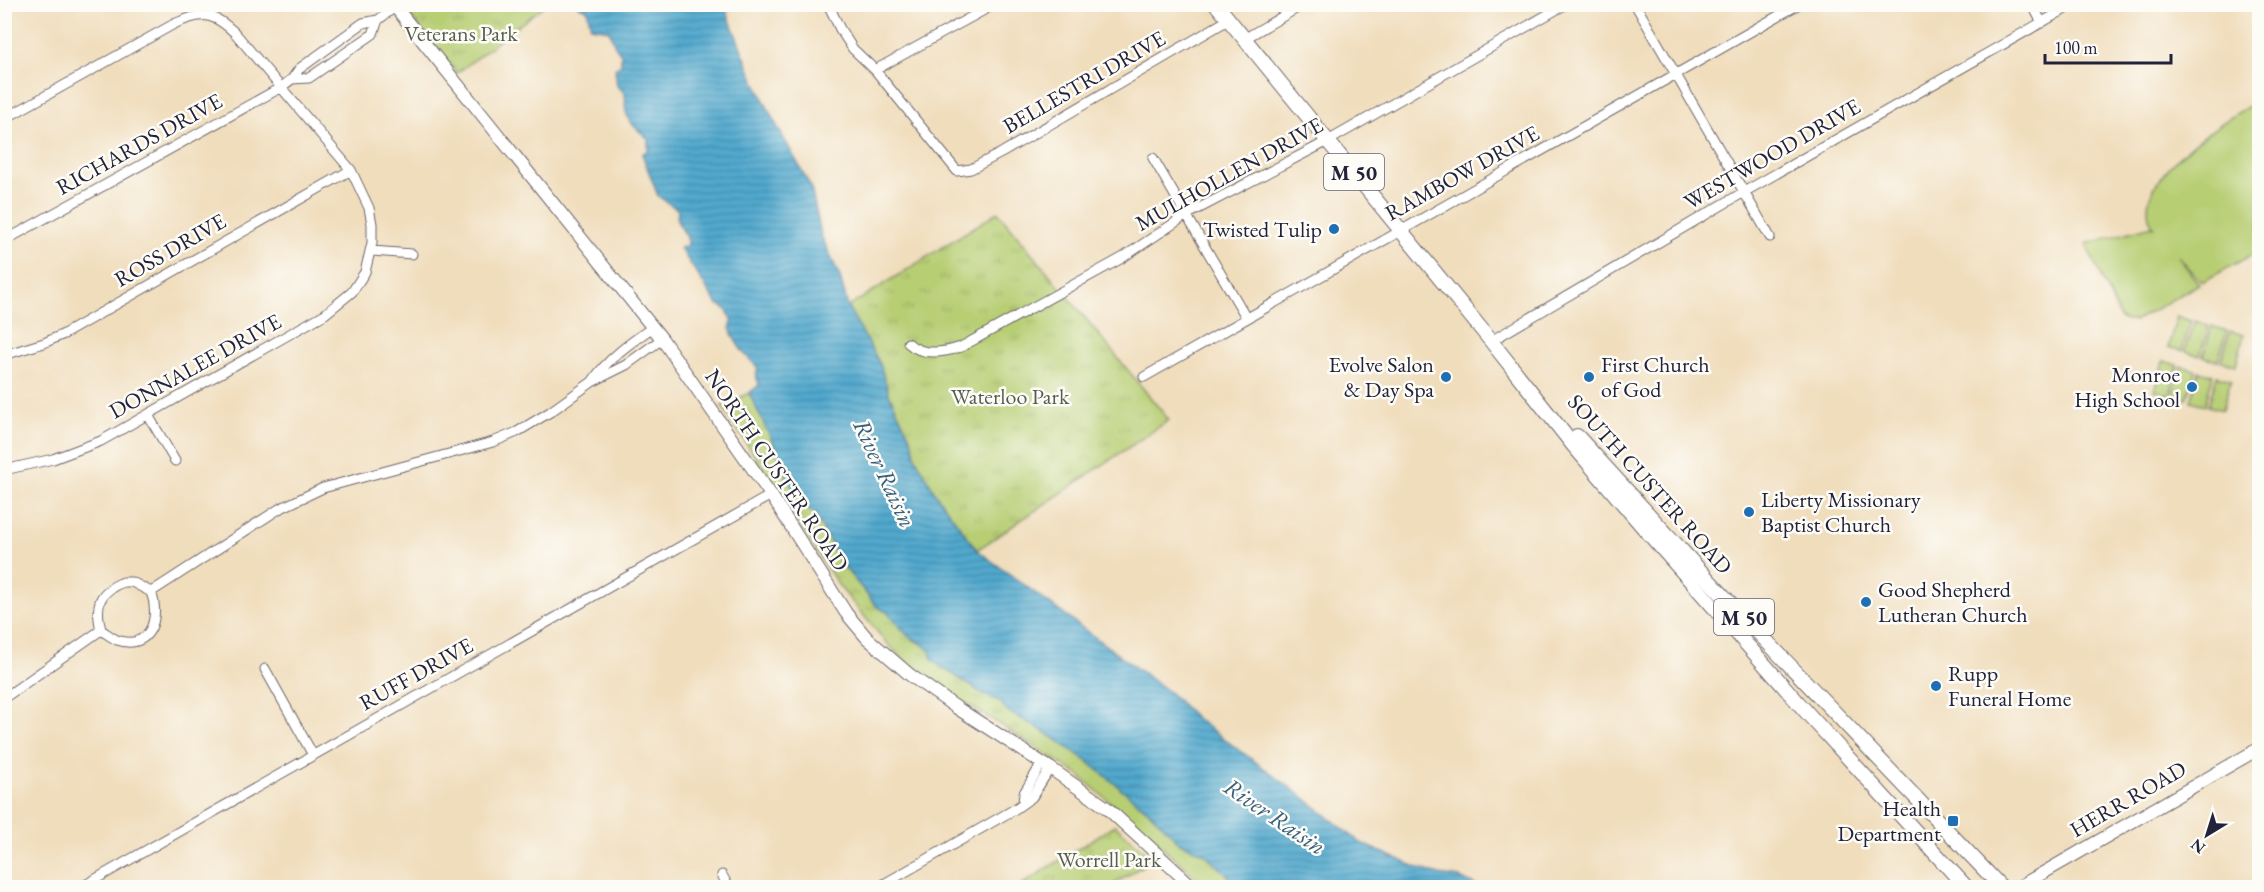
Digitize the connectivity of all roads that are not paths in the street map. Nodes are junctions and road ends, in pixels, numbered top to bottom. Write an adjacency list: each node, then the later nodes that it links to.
1 (828, 4): 15 (street)
2 (995, 4): 15 (street)
3 (1216, 4): 12 (main road, SOUTH CUSTER ROAD / M 50)
4 (1304, 4): 14 (street)
5 (1566, 4): 20 (street, MULHOLLEN DRIVE)
6 (1635, 4): 16 (street)
7 (1799, 4): 16 (street, RAMBOW DRIVE)
8 (2032, 4): 13 (street)
9 (2074, 4): 13 (street, WESTWOOD DRIVE)
10 (394, 6): 11 (street, RICHARDS DRIVE); 31 (street, NORTH CUSTER ROAD)
11 (378, 20): 17 (street, RICHARDS DRIVE); 17 (street, RICHARDS DRIVE)
12 (1228, 20): 14 (main road, SOUTH CUSTER ROAD / M 50); 15 (street, BELLESTRI DRIVE)
13 (2042, 23): 23 (street, WESTWOOD DRIVE)
14 (1244, 39): 20 (main road, SOUTH CUSTER ROAD / M 50)
15 (875, 70)
16 (1676, 75): 23 (street); 25 (street, RAMBOW DRIVE)
17 (292, 79): 18 (street, RICHARDS DRIVE)
18 (280, 88): 19 (street); 22 (street); 27 (street, RICHARDS DRIVE)
19 (4, 119)
20 (1328, 141): 24 (street, MULHOLLEN DRIVE); 25 (main road, SOUTH CUSTER ROAD / M 50)
21 (1153, 159): 24 (street)
22 (351, 170): 28 (street); 35 (street, ROSS DRIVE)
23 (1744, 192): 26 (street); 33 (street, WESTWOOD DRIVE)
24 (1188, 214): 30 (street); 34 (street, MULHOLLEN DRIVE)
25 (1401, 230): 30 (street, RAMBOW DRIVE); 33 (main road, SOUTH CUSTER ROAD / M 50)
26 (1770, 237)
27 (4, 241)
28 (372, 251): 29 (street); 38 (street, DONNALEE DRIVE)
29 (412, 254)
30 (1246, 317): 36 (street, RAMBOW DRIVE)
31 (653, 327): 32 (street, NORTH CUSTER ROAD); 37 (street)
32 (662, 339): 37 (street); 41 (street, NORTH CUSTER ROAD)
33 (1491, 341): 54 (main road, SOUTH CUSTER ROAD / M 50); 55 (main road, SOUTH CUSTER ROAD / M 50)
34 (908, 343)
35 (4, 355)
36 (1144, 377)
37 (591, 382): 42 (street)
38 (148, 415): 39 (street); 40 (street, DONNALEE DRIVE)
39 (175, 461)
40 (4, 470)
41 (771, 495): 47 (street, RUFF DRIVE); 48 (street, NORTH CUSTER ROAD)
42 (151, 592): 43 (street); 43 (street)
43 (101, 630): 45 (street)
44 (265, 669): 47 (street)
45 (4, 698)
46 (2259, 748): 56 (street, HERR ROAD)
47 (313, 755): 51 (street, RUFF DRIVE)
48 (1046, 765): 50 (street, NORTH CUSTER ROAD); 53 (street)
49 (722, 876): 52 (street)
50 (1190, 886)
51 (80, 888)
52 (729, 888)
53 (877, 888)
54 (1967, 888)
55 (2002, 888)
56 (2017, 888)

